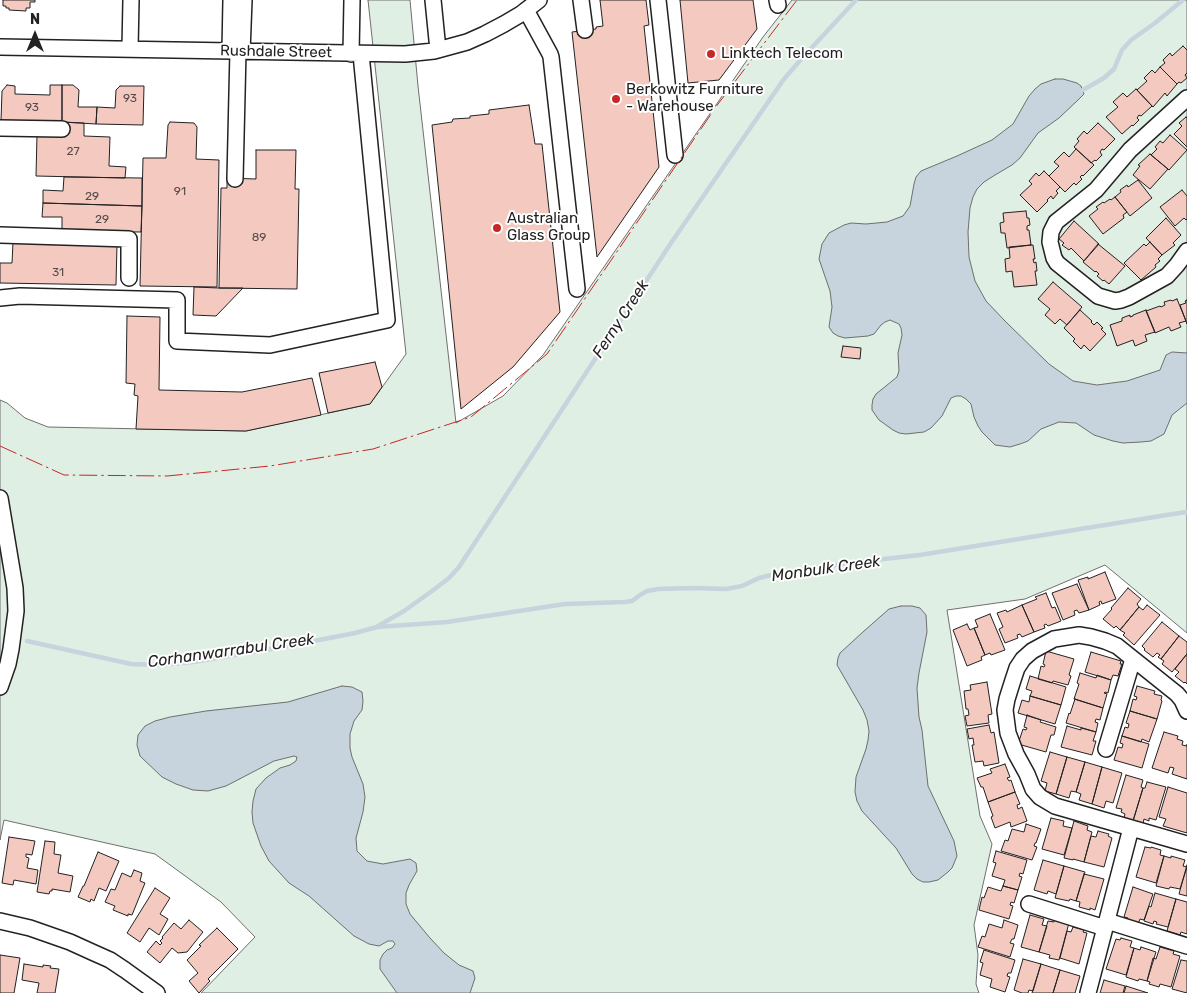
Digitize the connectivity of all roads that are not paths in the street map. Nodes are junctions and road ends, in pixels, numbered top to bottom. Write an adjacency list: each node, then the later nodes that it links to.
1 (131, 0): 12 (street)
2 (231, 0): 14 (street)
3 (244, 0): 14 (street)
4 (352, 0): 15 (street)
5 (432, 0): 13 (street)
6 (540, 0): 9 (street, Rushdale Street)
7 (581, 0): 10 (street)
8 (658, 0): 19 (street)
9 (526, 10): 13 (street, Rushdale Street); 24 (street)
10 (584, 30)
11 (0, 46): 12 (street, Rushdale Street)
12 (130, 49): 14 (street, Rushdale Street)
13 (438, 50): 15 (street, Rushdale Street)
14 (237, 52): 15 (street, Rushdale Street); 20 (street)
15 (356, 54): 25 (street)
16 (1187, 98): 22 (street)
17 (0, 128): 18 (street)
18 (62, 129)
19 (675, 155)
20 (235, 178)
21 (0, 235): 23 (street)
22 (1187, 251)
23 (129, 278)
24 (577, 289)
25 (0, 298)
26 (0, 498): 28 (street)
27 (1133, 659): 29 (street); 30 (street); 31 (street)
28 (0, 687)
29 (1187, 711)
30 (1106, 749)
31 (1131, 828): 32 (street); 35 (street)
32 (1187, 844)
33 (1029, 904): 35 (street)
34 (0, 921): 37 (street)
35 (1106, 925): 36 (street); 38 (street)
36 (1187, 946)
37 (157, 993)
38 (1088, 993)

